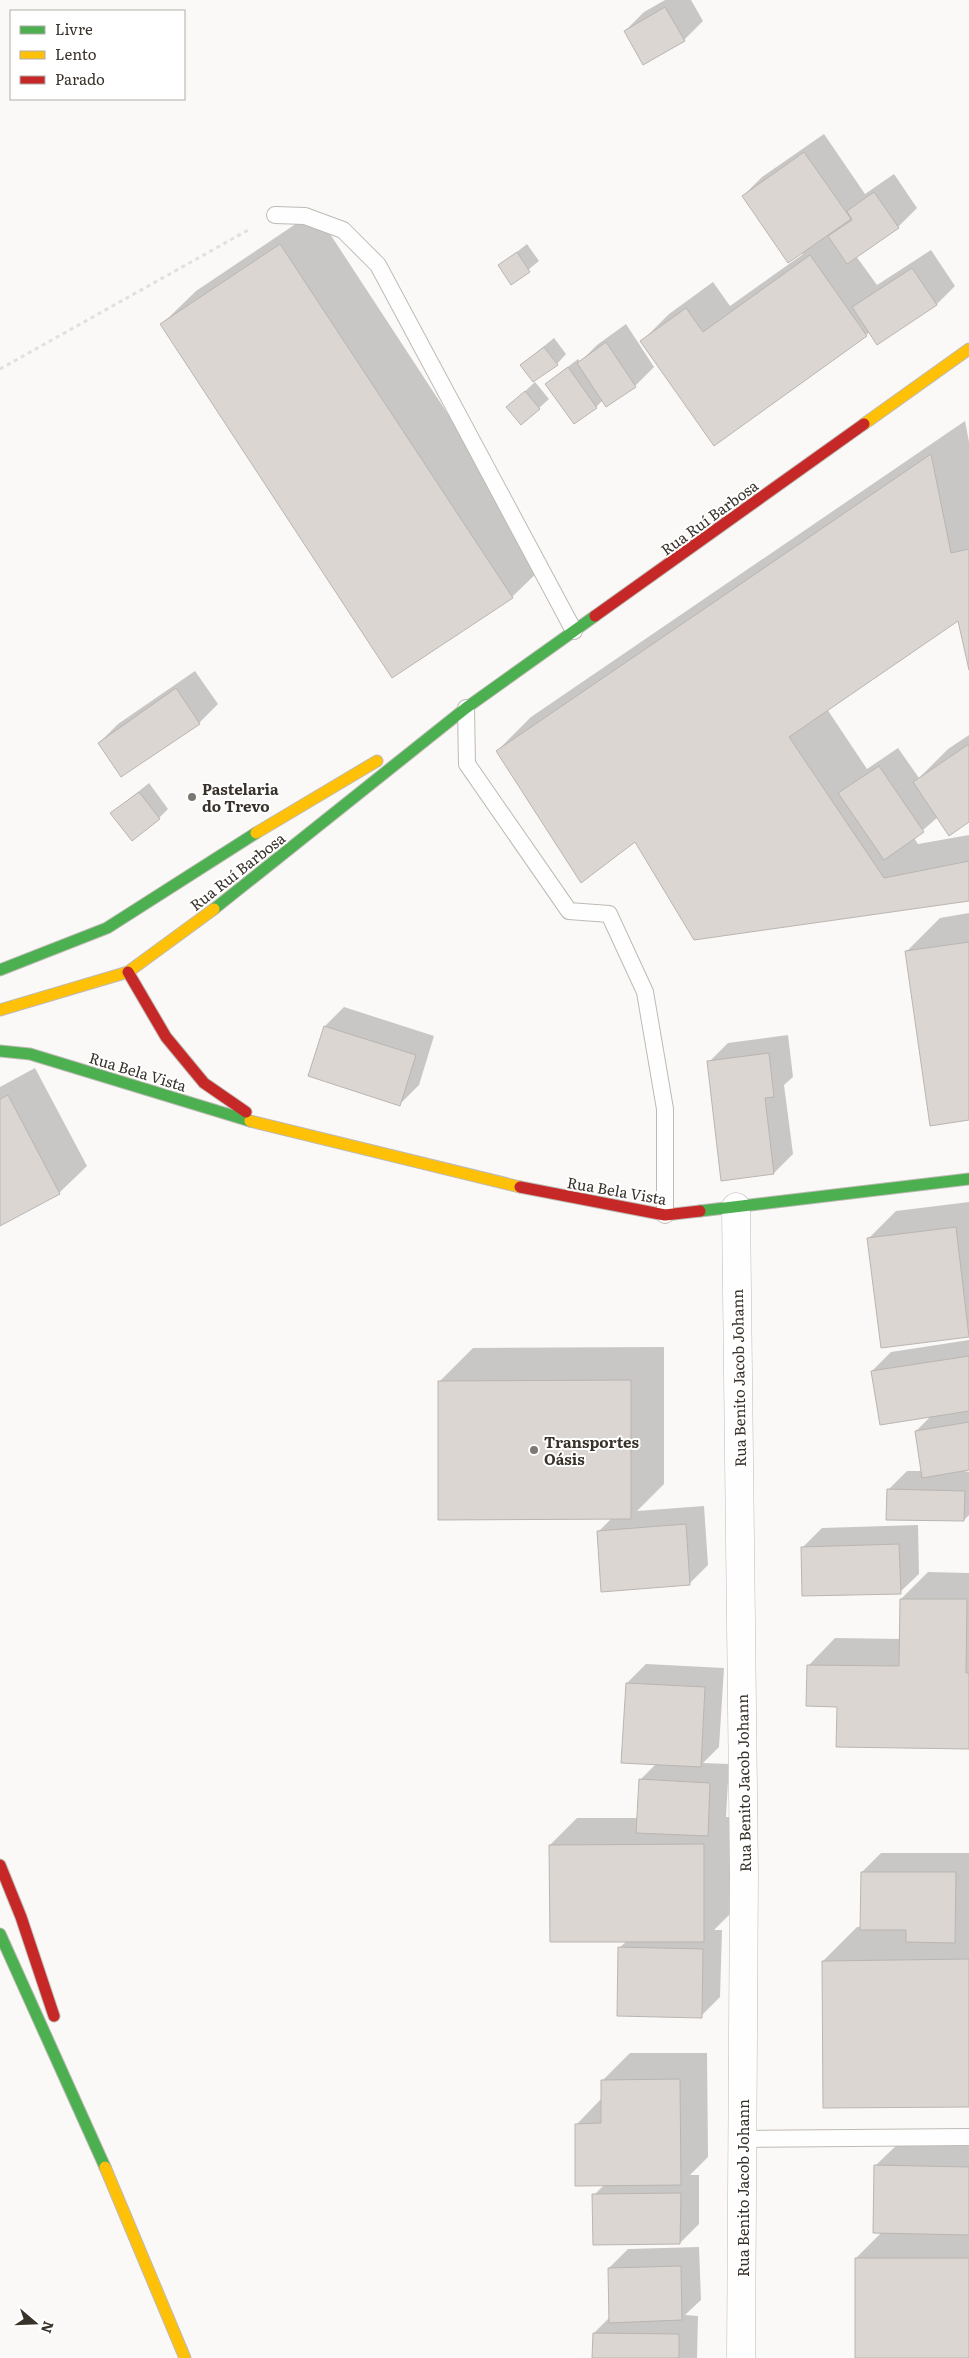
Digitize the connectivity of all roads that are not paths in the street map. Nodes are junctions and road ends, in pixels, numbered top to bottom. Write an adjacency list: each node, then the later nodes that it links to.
1 (275, 215): 3 (lane)
2 (969, 349): 3 (main road, Rua Ruí Barbosa)
3 (574, 632): 4 (main road, Rua Ruí Barbosa)
4 (466, 708): 6 (main road, Rua Ruí Barbosa); 7 (main road, Rua Ruí Barbosa); 13 (lane)
5 (104, 967): 7 (main road)
6 (0, 970)
7 (128, 972): 8 (main road, Rua Ruí Barbosa); 10 (main road, Rua Bela Vista)
8 (0, 1010)
9 (0, 1051): 10 (main road, Rua Bela Vista)
10 (266, 1126): 13 (main road, Rua Bela Vista)
11 (969, 1179): 12 (main road, Rua Bela Vista)
12 (736, 1207): 13 (main road, Rua Bela Vista); 19 (street, Rua Benito Jacob Johann)
13 (665, 1215)
14 (0, 1865): 16 (main road)
15 (0, 1934): 20 (main road)
16 (58, 2029)
17 (64, 2048): 20 (main road)
18 (969, 2137): 19 (lane)
19 (742, 2139): 22 (street, Rua Benito Jacob Johann)
20 (98, 2150): 21 (main road)
21 (185, 2358)
22 (741, 2358)

